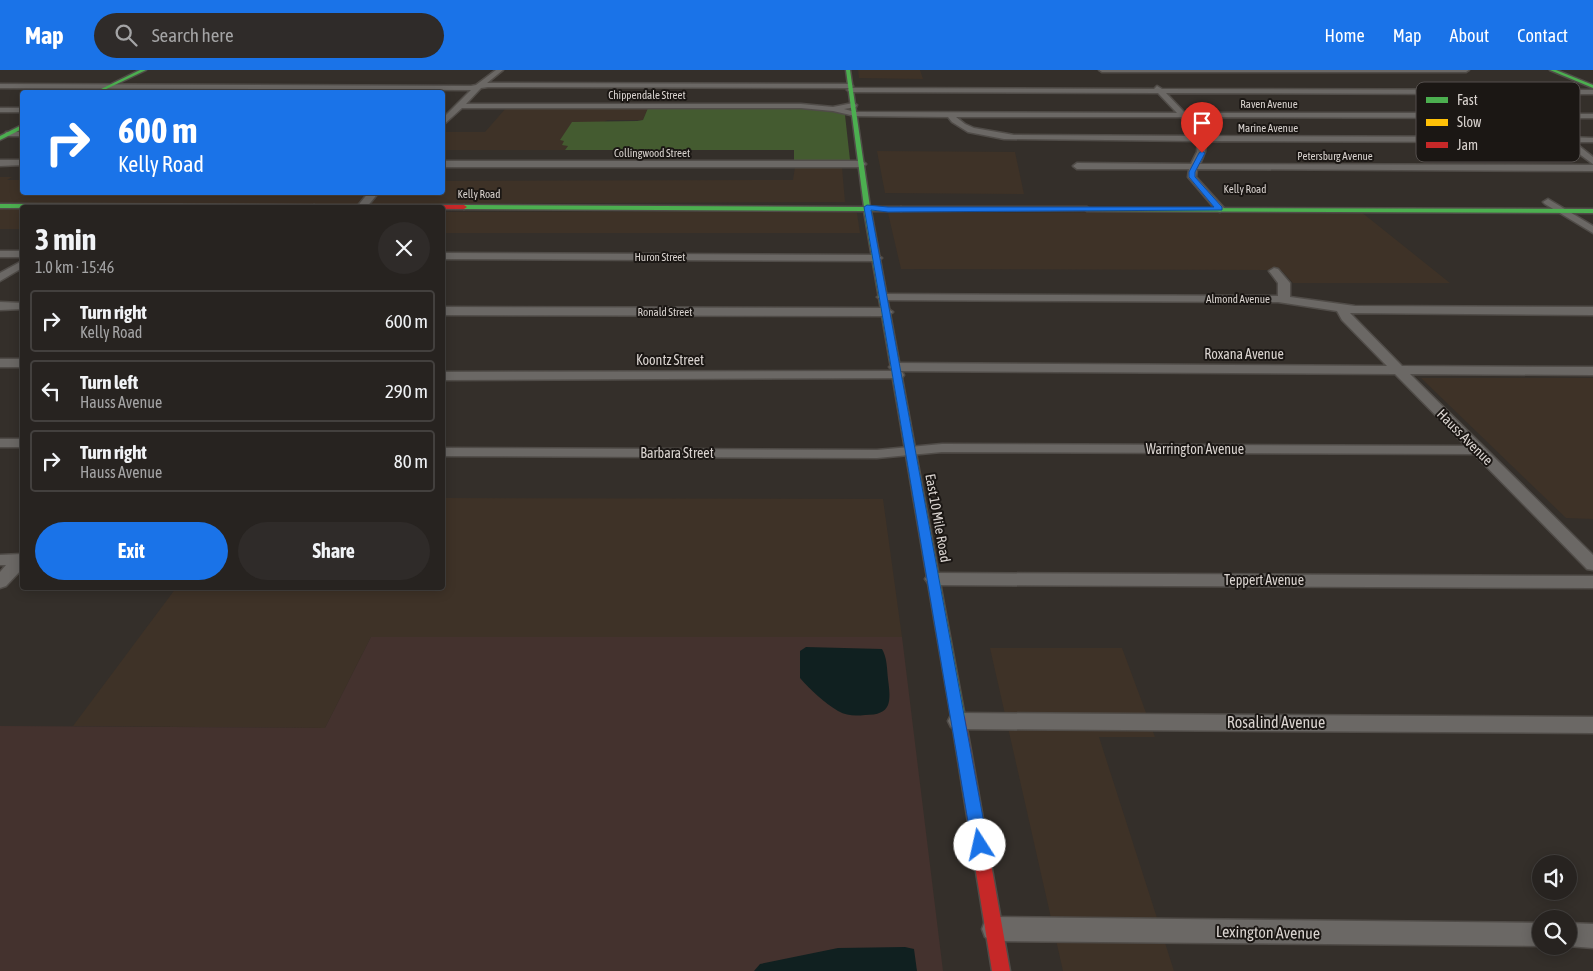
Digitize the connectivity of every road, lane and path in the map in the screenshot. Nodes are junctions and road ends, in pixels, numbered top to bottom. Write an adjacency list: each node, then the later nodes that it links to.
1 (144, 70): 12 (street)
2 (500, 70): 11 (street)
3 (848, 70): 14 (street, East 10 Mile Road)
4 (1102, 70): 5 (street)
5 (1140, 70): 8 (street); 16 (street)
6 (1466, 70): 8 (street)
7 (1552, 70): 13 (street)
8 (1436, 71): 9 (street)
9 (1448, 77)
10 (0, 86): 12 (street)
11 (479, 86): 12 (street); 14 (street); 20 (street)
12 (109, 87): 15 (street)
13 (1593, 87)
14 (850, 88): 16 (street); 23 (street, East 10 Mile Road)
15 (102, 90)
16 (1160, 91): 17 (street); 25 (street)
17 (1416, 92)
18 (1580, 92): 19 (street)
19 (1593, 92)
20 (460, 106): 23 (street, Chippendale Street); 29 (street)
21 (0, 110): 22 (street)
22 (20, 110)
23 (854, 110): 24 (street, Raven Avenue); 42 (street, East 10 Mile Road)
24 (950, 114): 25 (street, Raven Avenue); 33 (street, Marine Avenue)
25 (1185, 115): 26 (street, Raven Avenue); 33 (street)
26 (1416, 116)
27 (1580, 116): 28 (street, Raven Avenue)
28 (1593, 116)
29 (445, 121)
30 (20, 128): 32 (street)
31 (20, 134): 32 (street)
32 (3, 136)
33 (1202, 139): 34 (street, Marine Avenue); 44 (street)
34 (1416, 140)
35 (1580, 140): 36 (street, Marine Avenue)
36 (1593, 140)
37 (1580, 151): 38 (street)
38 (1593, 161)
39 (0, 163): 40 (street)
40 (20, 163)
41 (445, 164): 42 (street, Collingwood Street)
42 (862, 164): 56 (street, East 10 Mile Road)
43 (1077, 166): 44 (street, Petersburg Avenue)
44 (1195, 166): 45 (street, Petersburg Avenue); 52 (street)
45 (1593, 168)
46 (372, 195): 51 (street)
47 (1038, 200): 48 (street, Kelly Road); 56 (street, Kelly Road); 58 (street)
48 (1112, 200): 52 (street, Kelly Road); 57 (street)
49 (1548, 202): 50 (street, Kelly Road); 52 (street, Kelly Road); 59 (street)
50 (1593, 202)
51 (362, 205)
52 (1216, 205): 57 (street, Kelly Road); 59 (street, Kelly Road)
53 (0, 206): 54 (street, Kelly Road)
54 (20, 206)
55 (445, 207): 56 (street, Kelly Road)
56 (867, 207): 58 (street, Kelly Road); 65 (street, East 10 Mile Road)
57 (1075, 208): 58 (street, Kelly Road)
58 (979, 209)
59 (1560, 210): 60 (street, Kelly Road); 61 (street)
60 (1593, 211)
61 (1593, 230)
62 (0, 254): 63 (street)
63 (20, 254)
64 (445, 256): 65 (street, Huron Street)
65 (877, 258): 69 (street, East 10 Mile Road)
66 (20, 265): 68 (street)
67 (1274, 271): 70 (street)
68 (0, 278)
69 (883, 297): 70 (street, Almond Avenue); 76 (street, East 10 Mile Road)
70 (1285, 299): 73 (street, Almond Avenue)
71 (0, 306): 72 (street)
72 (20, 306)
73 (1341, 308): 75 (street, Almond Avenue); 79 (street, Hauss Avenue)
74 (445, 311): 76 (street, Ronald Street)
75 (1593, 311)
76 (887, 312): 80 (street, East 10 Mile Road)
77 (0, 363): 78 (street)
78 (20, 363)
79 (1398, 370): 80 (street, Roxana Avenue); 81 (street, Roxana Avenue); 86 (street, Hauss Avenue)
80 (896, 371): 82 (street, Koontz Street); 85 (street, East 10 Mile Road)
81 (1593, 371)
82 (445, 376)
83 (0, 443): 84 (street)
84 (20, 443)
85 (911, 450): 86 (street, Warrington Avenue); 87 (street, Barbara Street); 92 (street, East 10 Mile Road)
86 (1479, 450): 91 (street, Hauss Avenue)
87 (445, 452)
88 (0, 560): 89 (street)
89 (20, 560)
90 (20, 562): 93 (street)
91 (1593, 565)
92 (934, 579): 94 (street, Teppert Avenue); 95 (street, East 10 Mile Road)
93 (0, 582)
94 (1593, 582)
95 (958, 721): 96 (street, Rosalind Avenue); 97 (street, East 10 Mile Road)
96 (1593, 724)
97 (994, 929): 98 (street, Lexington Avenue); 101 (street, East 10 Mile Road)
98 (1532, 935)
99 (1577, 936): 100 (street)
100 (1593, 936)
101 (1001, 971)

